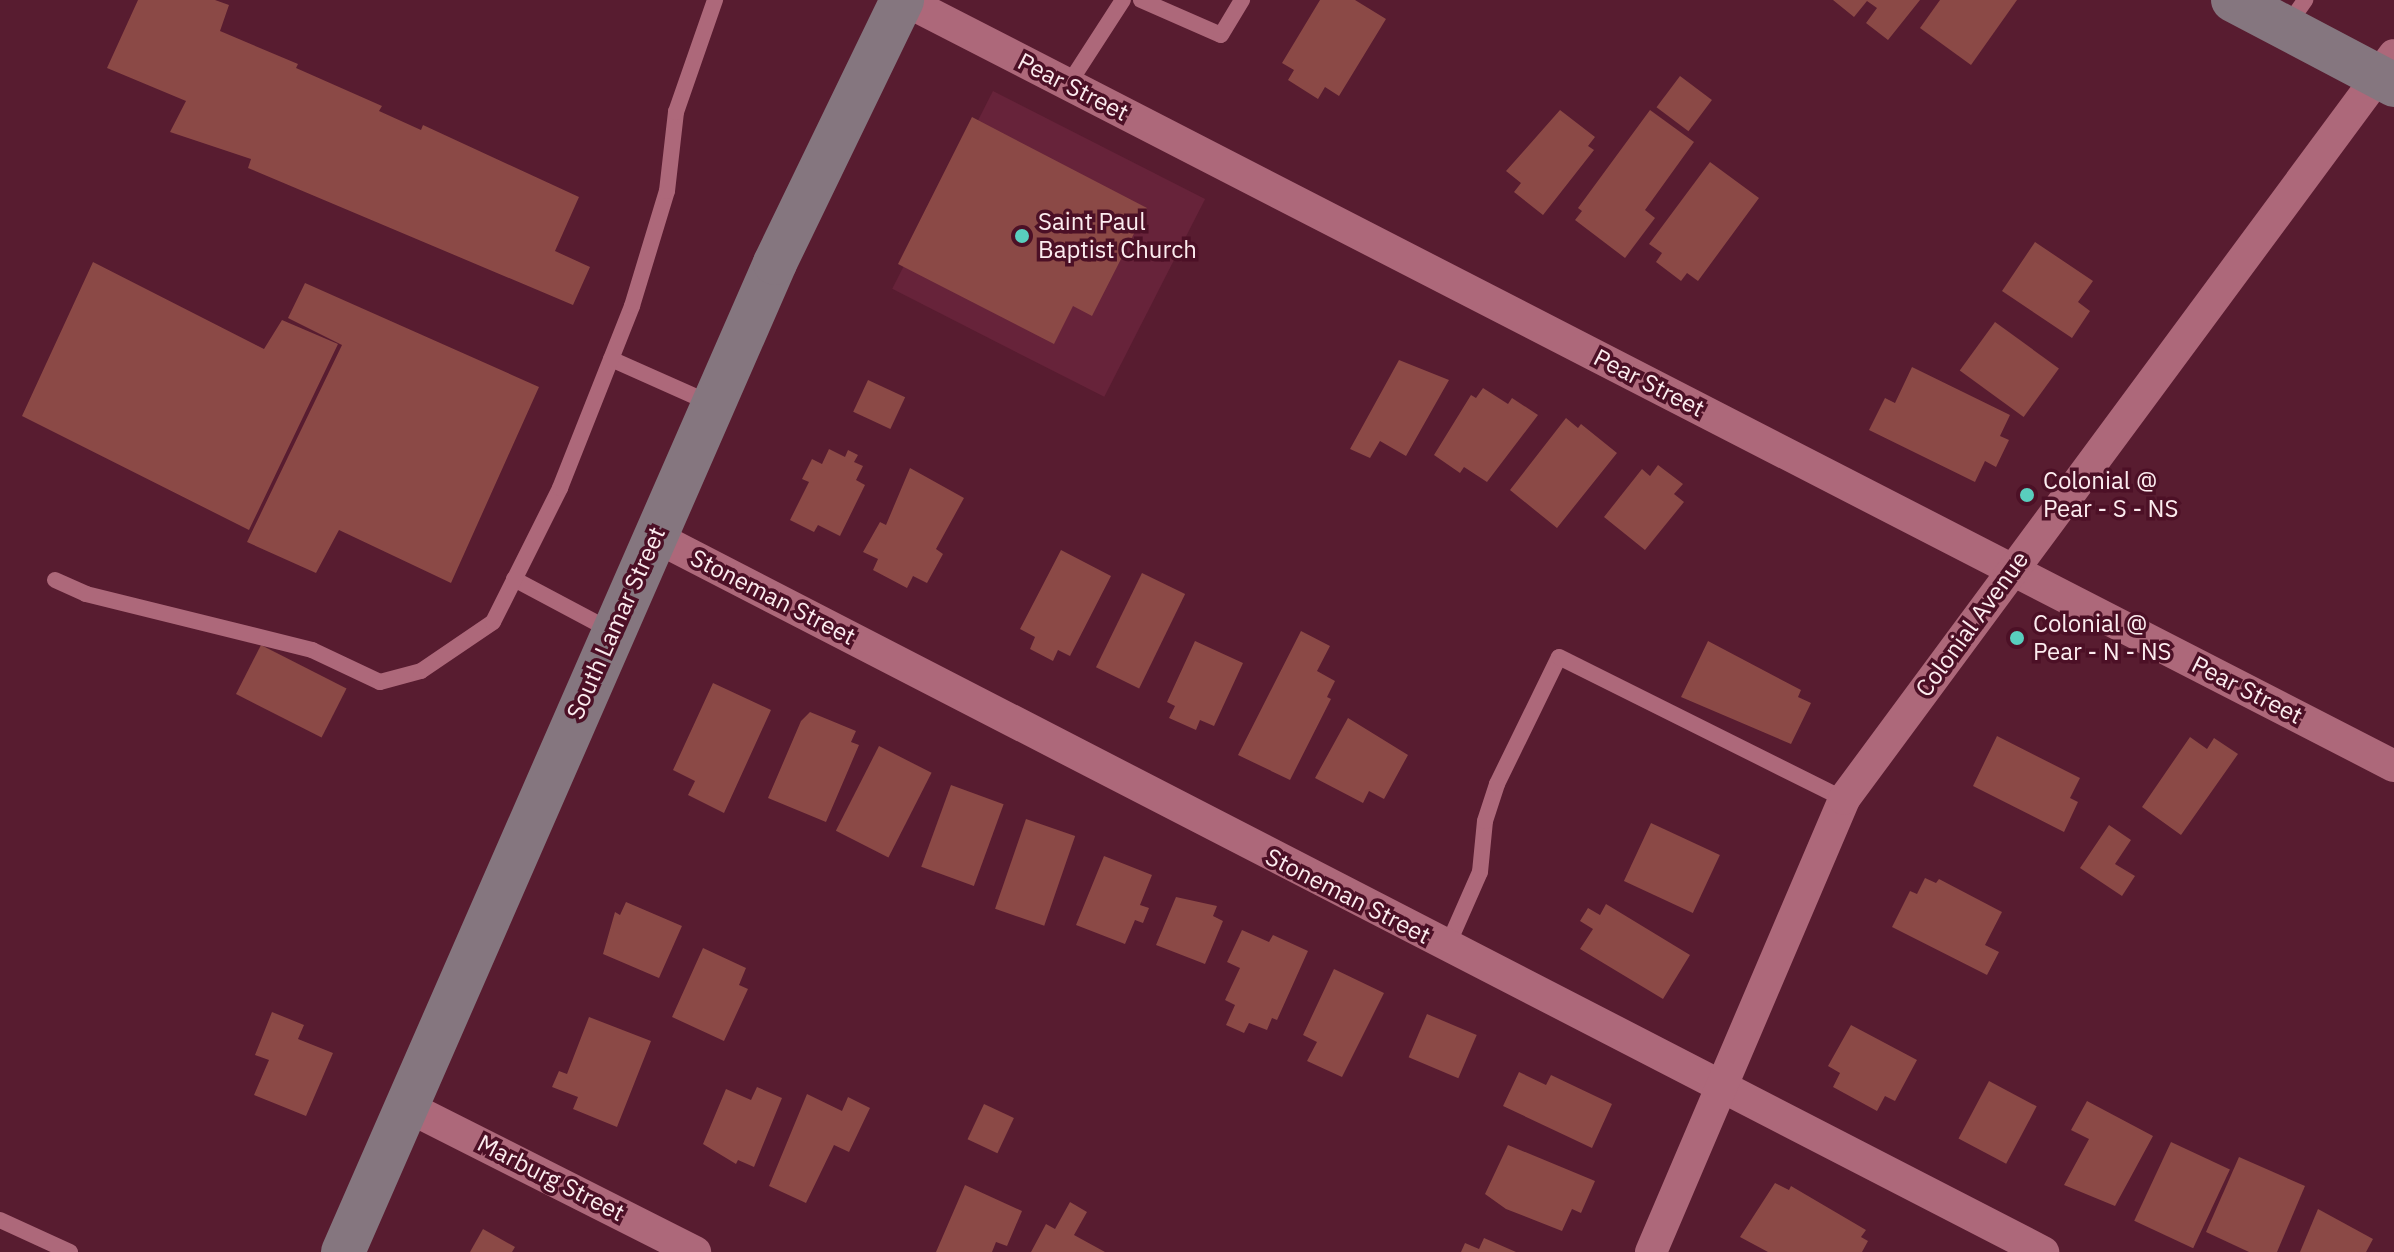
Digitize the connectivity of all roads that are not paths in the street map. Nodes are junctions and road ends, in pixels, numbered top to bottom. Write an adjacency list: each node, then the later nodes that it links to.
1 (715, 0): 10 (lane)
2 (903, 0): 9 (street, Pear Street); 11 (main road, South Lamar Street)
3 (1123, 0): 9 (lane)
4 (1141, 0): 5 (lane)
5 (1242, 0)
6 (2233, 0): 7 (main road)
7 (2295, 14): 8 (main road)
8 (2389, 72): 13 (street, Colonial Avenue)
9 (1068, 85): 13 (street, Pear Street)
10 (611, 359): 11 (lane); 14 (lane)
11 (712, 405): 12 (main road, South Lamar Street)
12 (654, 536): 16 (main road, South Lamar Street); 19 (street, Stoneman Street)
13 (2011, 570): 17 (street, Pear Street); 18 (street, Colonial Avenue)
14 (514, 579): 15 (lane); 16 (lane)
15 (55, 580)
16 (612, 631): 21 (main road, South Lamar Street)
17 (2394, 766)
18 (1844, 799): 19 (lane); 20 (street, Colonial Avenue)
19 (1447, 947): 20 (street, Stoneman Street)
20 (1722, 1085): 26 (street, Colonial Avenue); 27 (street, Stoneman Street)
21 (406, 1106): 24 (main road, South Lamar Street); 25 (street, Marburg Street)
22 (0, 1220): 23 (lane)
23 (70, 1252)
24 (343, 1252)
25 (695, 1252)
26 (1651, 1252)
27 (2043, 1252)

